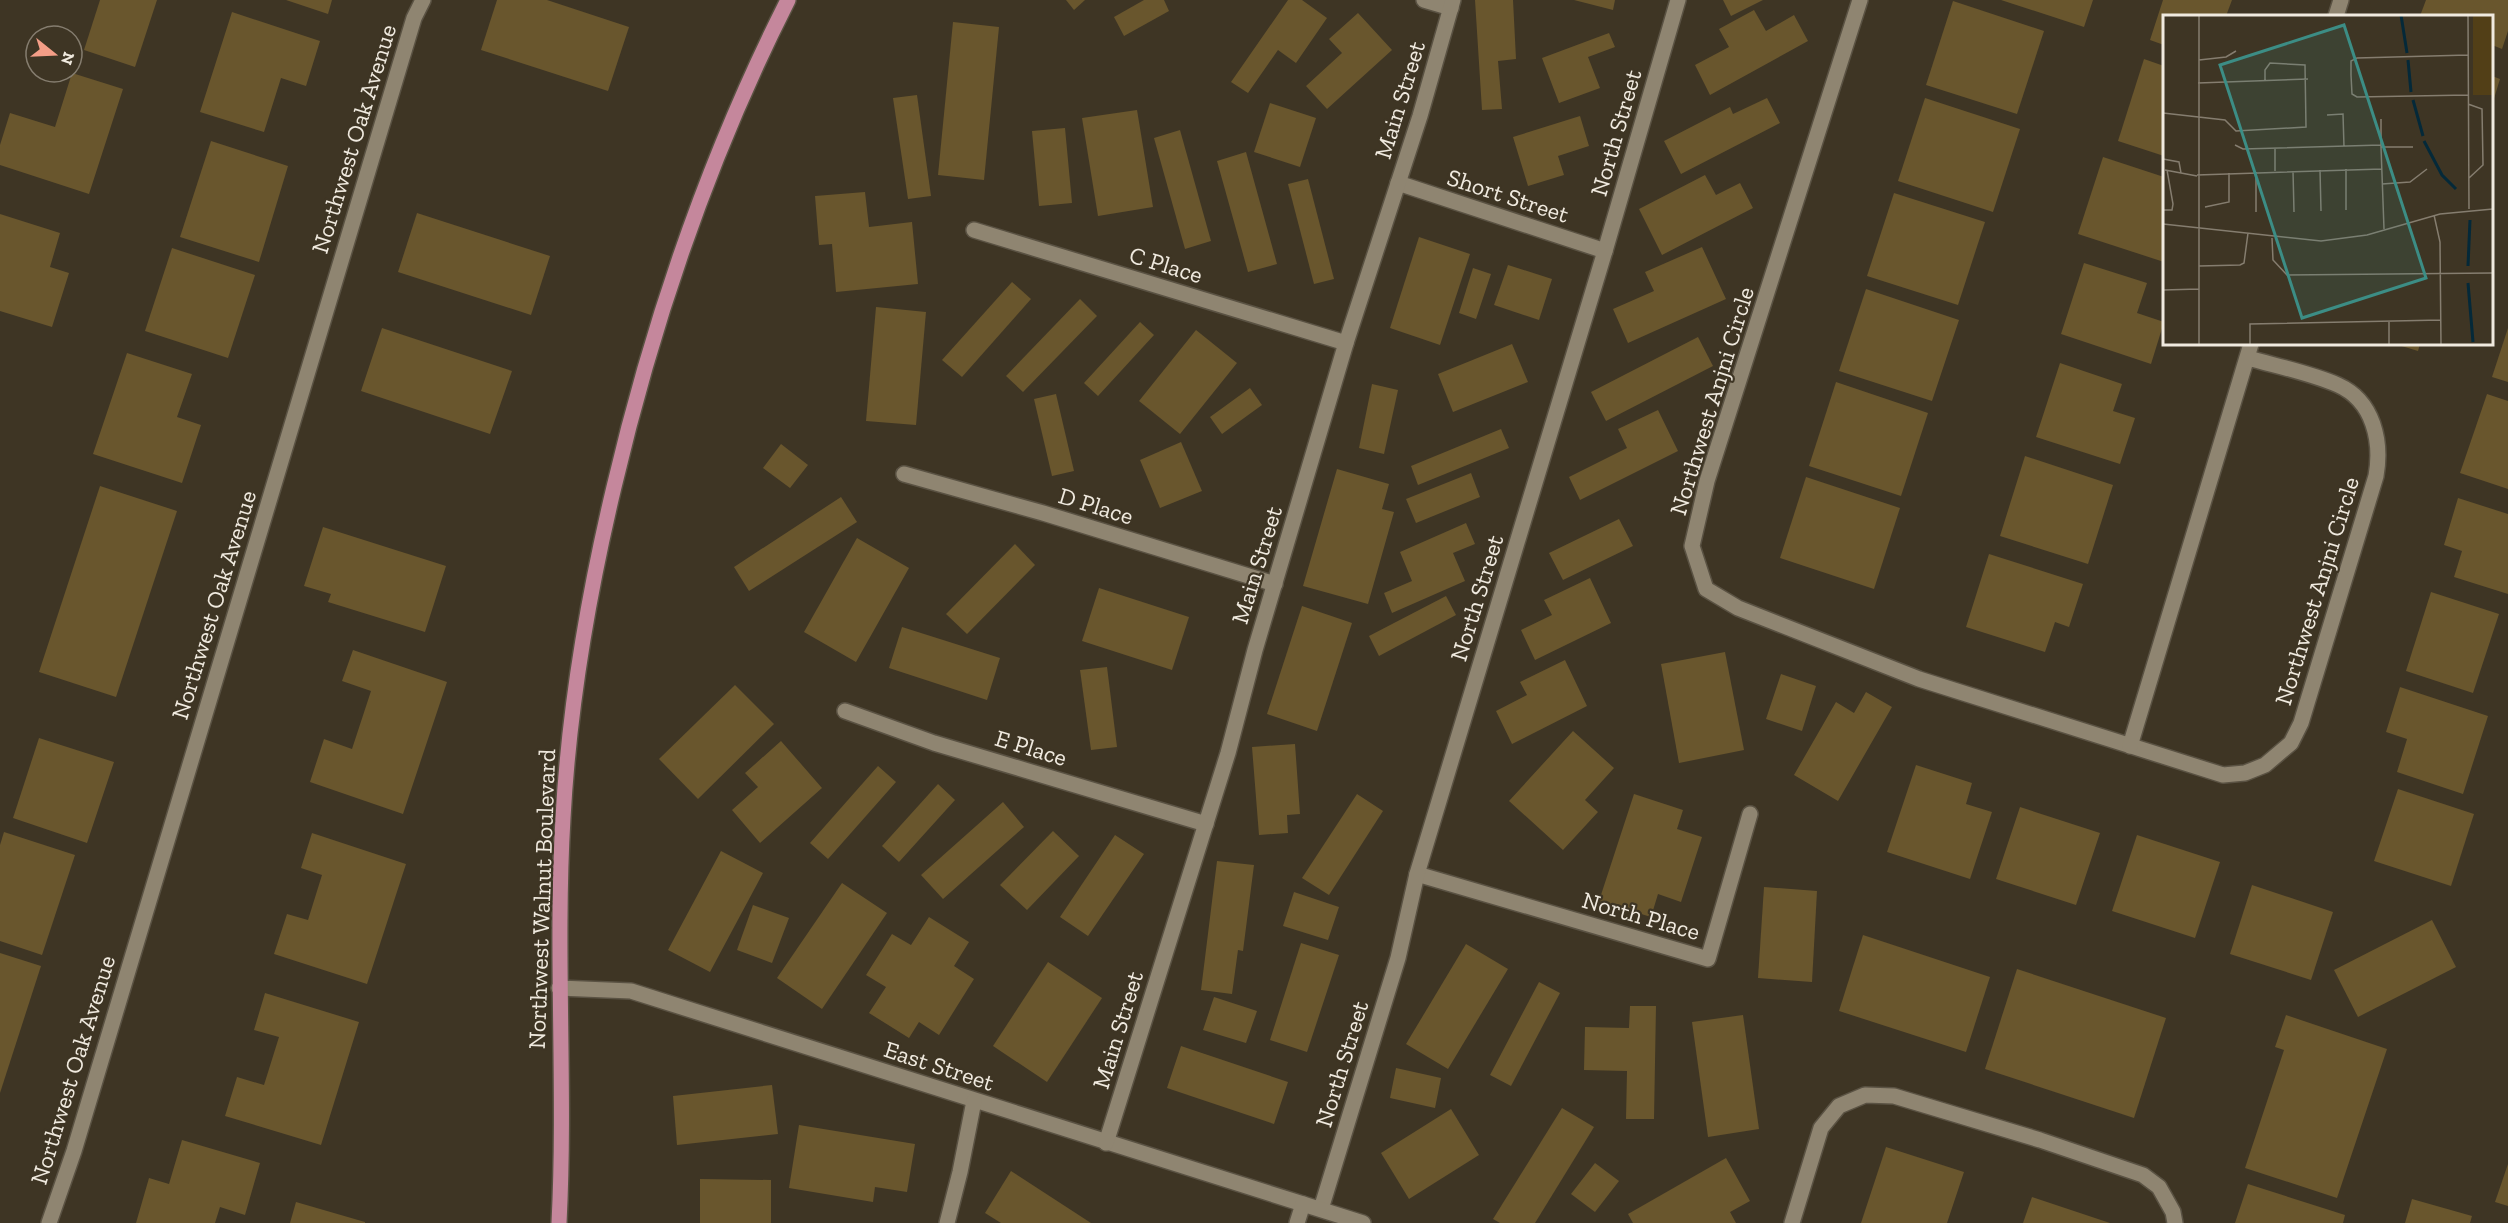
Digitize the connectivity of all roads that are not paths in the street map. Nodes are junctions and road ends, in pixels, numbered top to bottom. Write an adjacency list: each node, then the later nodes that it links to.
1 (423, 0): 26 (street, Northwest Oak Avenue)
2 (788, 0): 21 (main road, Northwest Walnut Boulevard)
3 (1424, 0): 7 (street)
4 (1678, 0): 11 (street, North Street)
5 (1860, 0): 17 (street, Northwest Anjni Circle)
6 (2341, 0): 8 (street)
7 (1452, 4): 9 (street, Main Street)
8 (2336, 15)
9 (1398, 183): 11 (street, Short Street); 12 (street, Main Street)
10 (974, 230): 12 (street, C Place)
11 (1605, 251): 20 (street, North Street)
12 (1346, 343): 15 (street, Main Street)
13 (2249, 351): 17 (street, Northwest Anjni Circle); 17 (street, Northwest Anjni Circle)
14 (904, 474): 15 (street, D Place)
15 (1275, 584): 19 (street, Main Street)
16 (845, 711): 19 (street, E Place)
17 (2130, 746)
18 (1750, 814): 20 (street, North Place)
19 (1206, 824): 23 (street, Main Street)
20 (1417, 874): 25 (street, North Street)
21 (559, 988): 22 (street, East Street); 27 (main road, Northwest Walnut Boulevard)
22 (974, 1101): 23 (street, East Street); 28 (street)
23 (1106, 1143): 24 (street, East Street)
24 (1303, 1204): 25 (street); 29 (street)
25 (1321, 1209): 30 (street)
26 (49, 1223)
27 (559, 1223)
28 (946, 1223)
29 (1297, 1223)
30 (1363, 1223)
31 (1792, 1223): 32 (street)
32 (2175, 1223)

